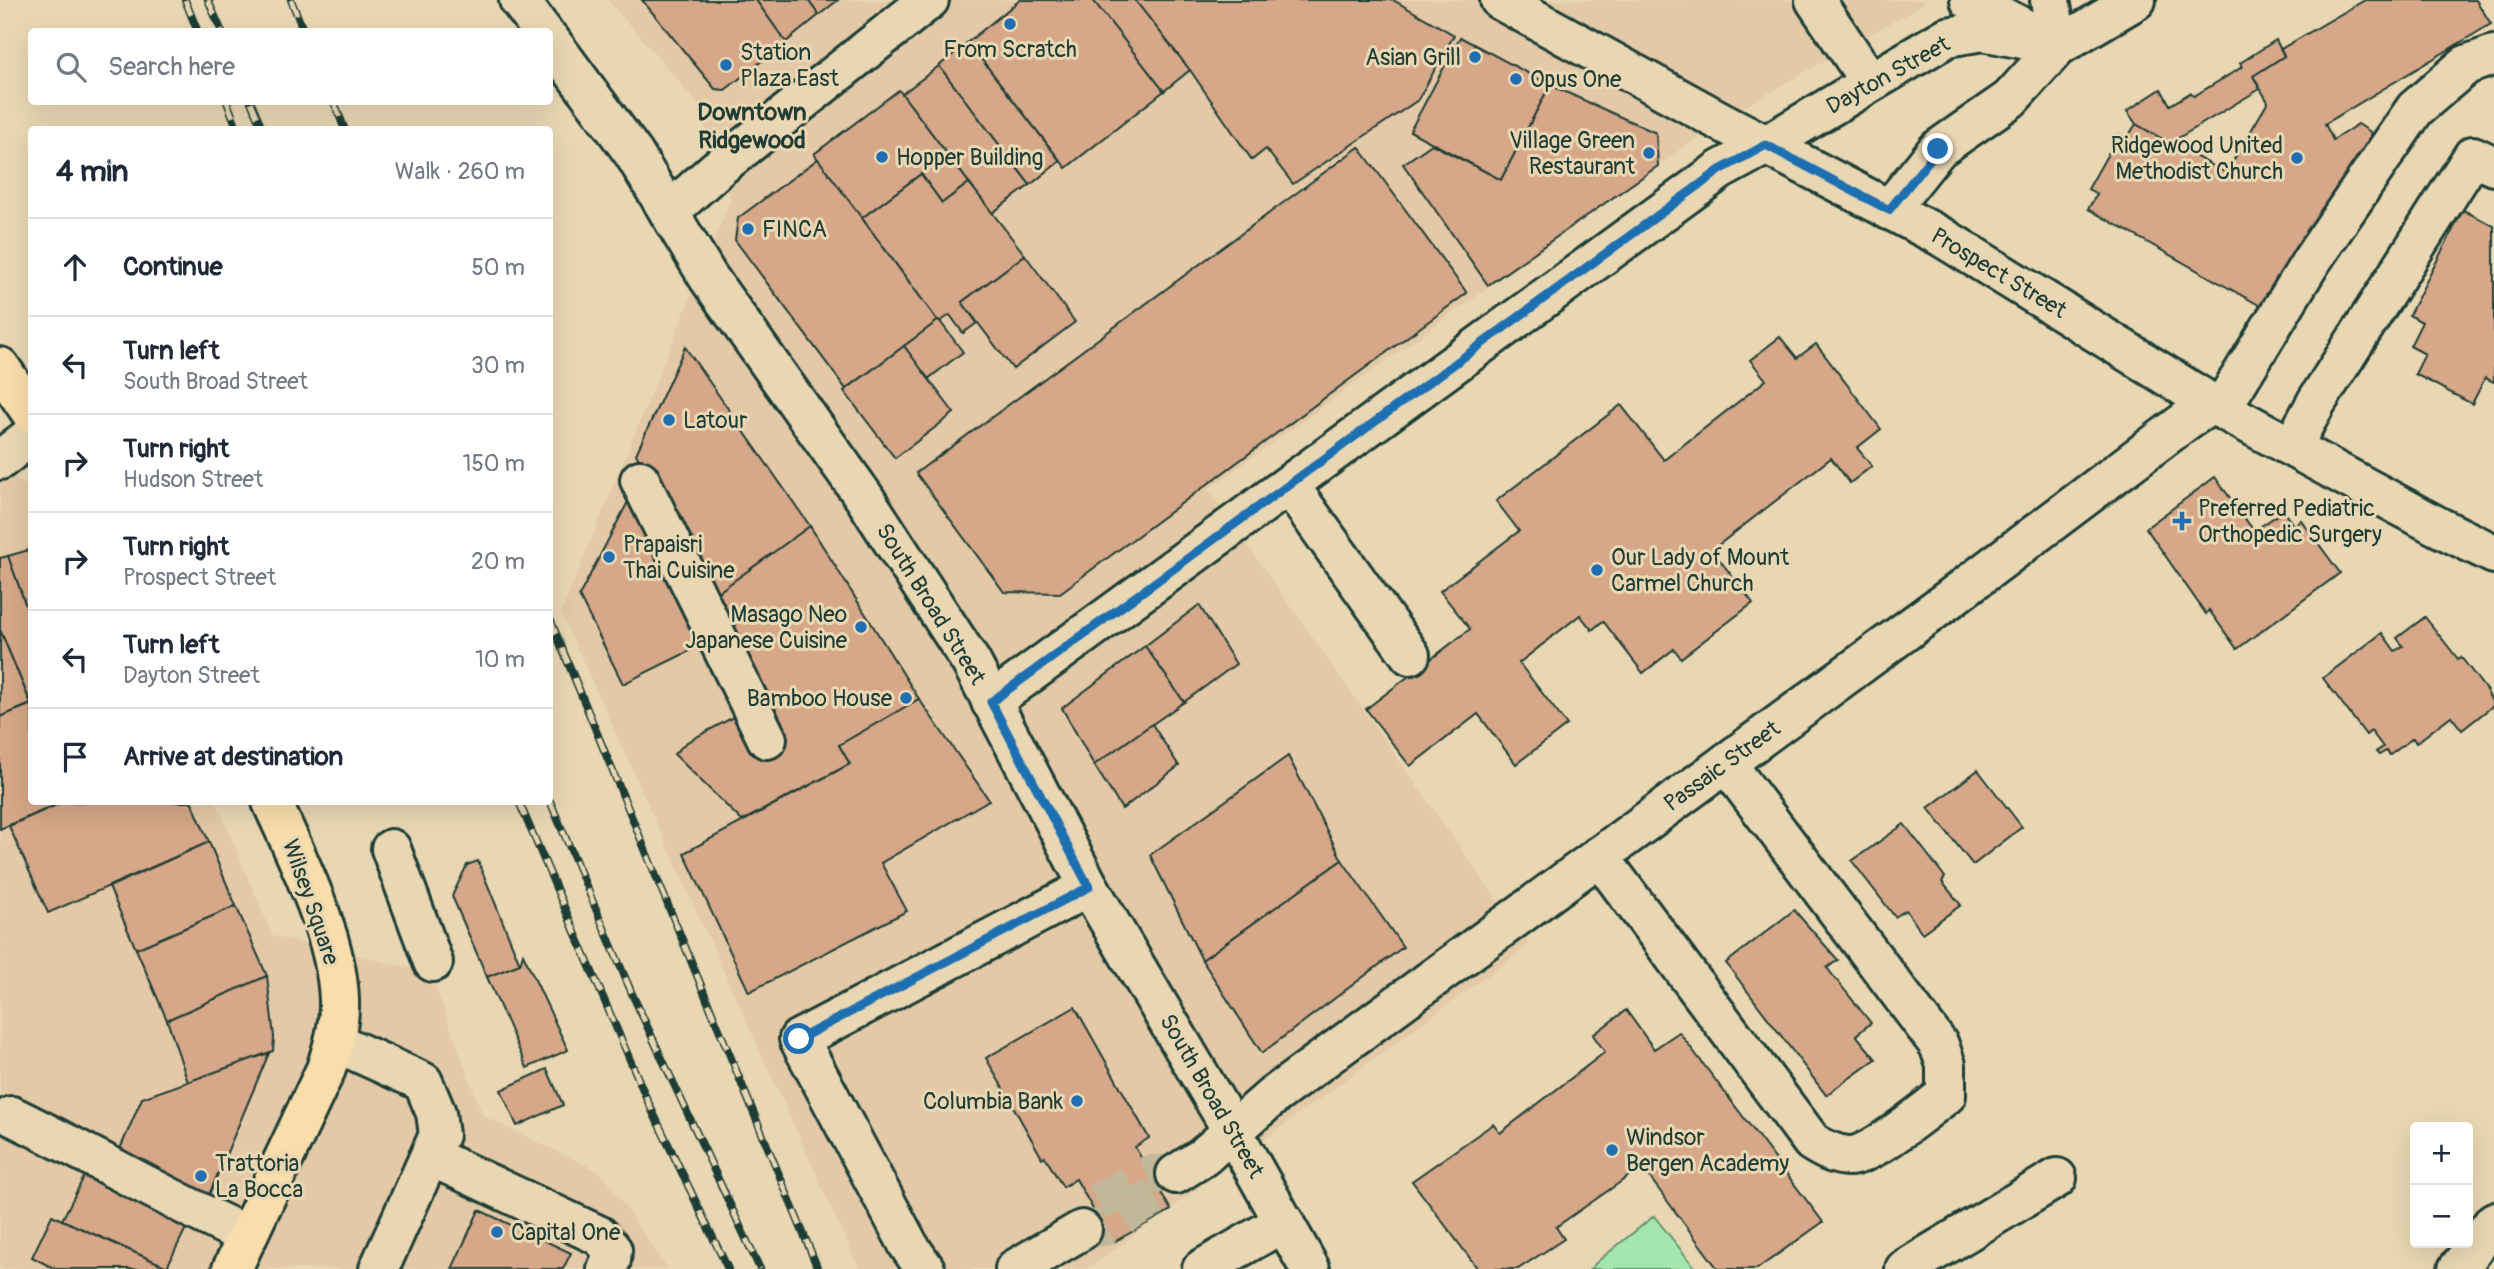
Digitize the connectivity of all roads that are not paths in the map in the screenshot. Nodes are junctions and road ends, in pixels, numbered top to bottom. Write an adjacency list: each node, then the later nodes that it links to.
1 (519, 0): 8 (street)
2 (929, 0): 16 (street)
3 (1500, 0): 13 (street, Prospect Street)
4 (1815, 0): 12 (street)
5 (1969, 0): 10 (street)
6 (2050, 0): 10 (street)
7 (2136, 0): 10 (street)
8 (540, 28)
9 (553, 44): 16 (street, South Broad Street)
10 (2058, 46): 12 (street, Dayton Street); 15 (street)
11 (2494, 55): 19 (street)
12 (1870, 82): 13 (street, Dayton Street)
13 (1766, 145): 15 (street, Prospect Street); 26 (street, Dayton Street)
14 (2494, 166): 23 (street)
15 (1889, 210): 19 (street, Prospect Street)
16 (669, 212): 29 (street, South Broad Street)
17 (0, 367): 18 (main road)
18 (28, 408)
19 (2222, 409): 23 (street, Prospect Street); 31 (street, Passaic Street)
20 (0, 410): 21 (main road)
21 (28, 422)
22 (28, 438): 24 (street)
23 (2292, 447): 27 (street, Prospect Street)
24 (0, 460)
25 (640, 480): 30 (street)
26 (1289, 485): 28 (street); 29 (street, Dayton Street)
27 (2494, 554)
28 (1410, 655)
29 (991, 702): 35 (street, South Broad Street)
30 (767, 738)
31 (1726, 763): 34 (street, Passaic Street); 34 (street)
32 (273, 805): 37 (main road, Wilsey Square)
33 (391, 849): 36 (street)
34 (1599, 856): 39 (street, Passaic Street)
35 (1089, 887): 39 (street, South Broad Street); 50 (street)
36 (433, 962)
37 (335, 1042): 40 (street); 46 (main road, Wilsey Square)
38 (12, 1116): 46 (street)
39 (1233, 1130): 41 (street, Passaic Street); 43 (street, South Broad Street)
40 (429, 1156): 48 (street); 49 (street)
41 (1176, 1174)
42 (2057, 1178): 47 (street)
43 (1284, 1222): 52 (street); 53 (street, South Broad Street)
44 (2494, 1222): 54 (street)
45 (1082, 1230): 51 (street)
46 (240, 1252)
47 (1914, 1267)
48 (379, 1269)
49 (607, 1269)
50 (925, 1269)
51 (1015, 1269)
52 (1202, 1269)
53 (1310, 1269)
54 (2458, 1269)

